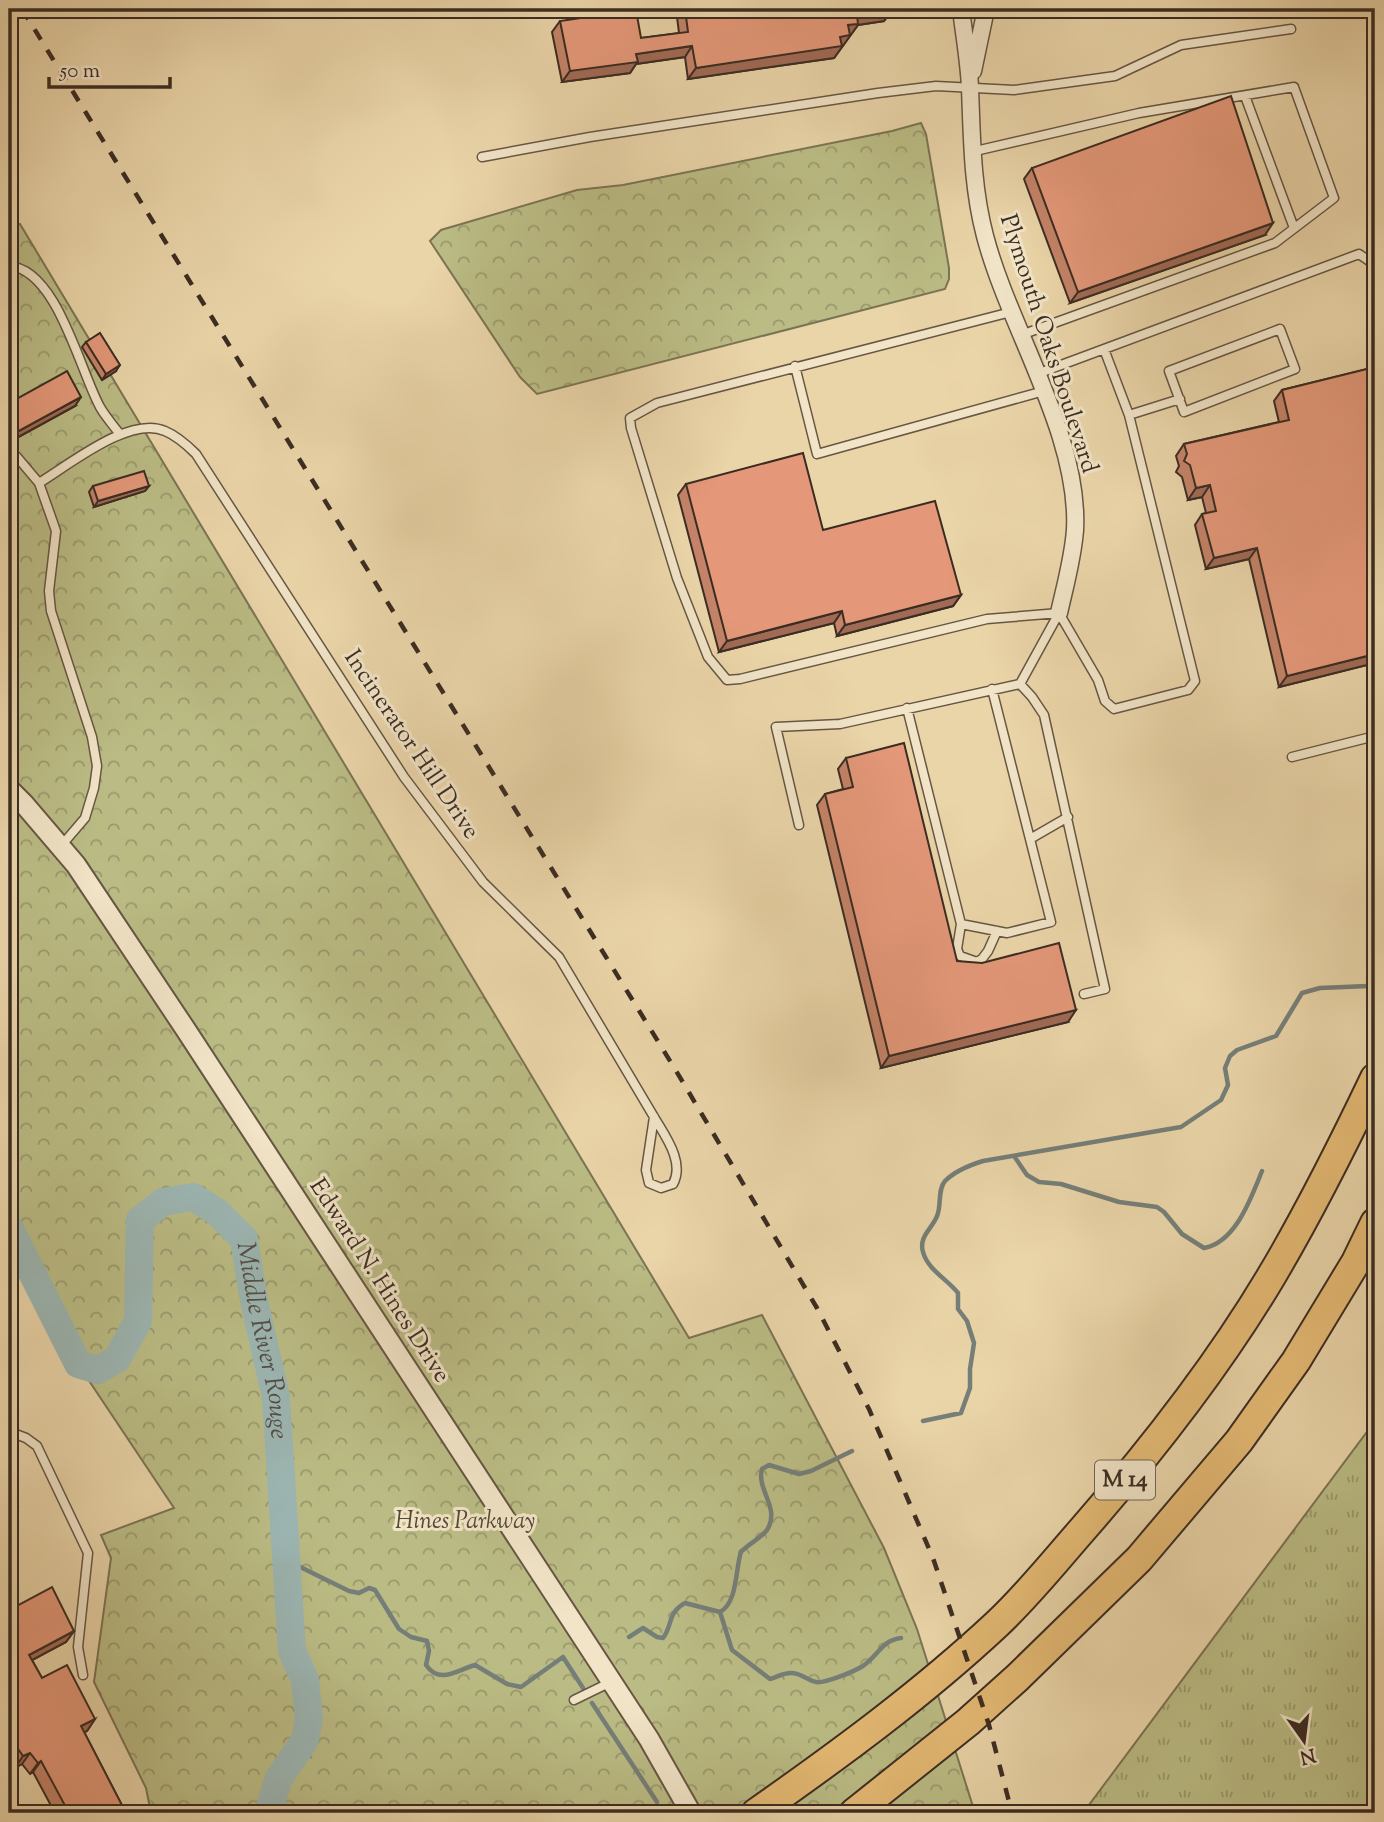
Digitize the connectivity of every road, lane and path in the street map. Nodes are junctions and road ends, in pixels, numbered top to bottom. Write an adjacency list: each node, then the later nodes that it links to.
1 (961, 9): 4 (street, Plymouth Oaks Boulevard)
2 (986, 9): 4 (street, Plymouth Oaks Boulevard)
3 (1291, 29): 4 (lane)
4 (970, 87): 6 (street, Plymouth Oaks Boulevard); 7 (lane)
5 (1245, 96): 6 (lane); 8 (lane); 8 (lane)
6 (971, 152): 11 (street, Plymouth Oaks Boulevard)
7 (482, 157)
8 (1294, 228): 12 (lane)
9 (1375, 265): 13 (lane)
10 (9, 266): 19 (lane)
11 (1011, 312): 12 (street, Plymouth Oaks Boulevard); 14 (lane)
12 (1021, 335): 15 (street, Plymouth Oaks Boulevard)
13 (1104, 349): 15 (lane); 18 (lane)
14 (794, 366): 16 (lane); 22 (lane)
15 (1037, 374): 16 (street, Plymouth Oaks Boulevard)
16 (1044, 391): 22 (street, Plymouth Oaks Boulevard)
17 (1180, 399): 17 (lane); 18 (lane)
18 (1129, 415): 22 (lane)
19 (119, 433): 21 (lane, Incinerator Hill Drive); 37 (lane, Incinerator Hill Drive)
20 (9, 451): 21 (lane)
21 (39, 483): 32 (lane)
22 (1059, 613): 23 (lane)
23 (1020, 684): 24 (lane); 29 (lane)
24 (992, 689): 25 (lane); 31 (lane)
25 (907, 708): 30 (lane); 33 (lane)
26 (1375, 736): 27 (lane)
27 (1292, 757)
28 (9, 789): 32 (street, Edward N. Hines Drive)
29 (1068, 817): 31 (lane); 35 (lane)
30 (799, 825)
31 (1030, 839): 34 (lane)
32 (61, 847): 41 (street, Edward N. Hines Drive)
33 (961, 924): 34 (lane); 34 (lane)
34 (997, 931)
35 (1084, 994)
36 (1375, 1078): 46 (highway, M 14)
37 (654, 1117): 37 (lane, Incinerator Hill Drive)
38 (1375, 1223): 47 (highway, M 14)
39 (10, 1432): 40 (lane)
40 (83, 1675)
41 (611, 1682): 42 (lane); 45 (street, Edward N. Hines Drive)
42 (574, 1700)
43 (9, 1799): 44 (lane)
44 (16, 1813)
45 (691, 1813)
46 (756, 1813)
47 (854, 1813)

